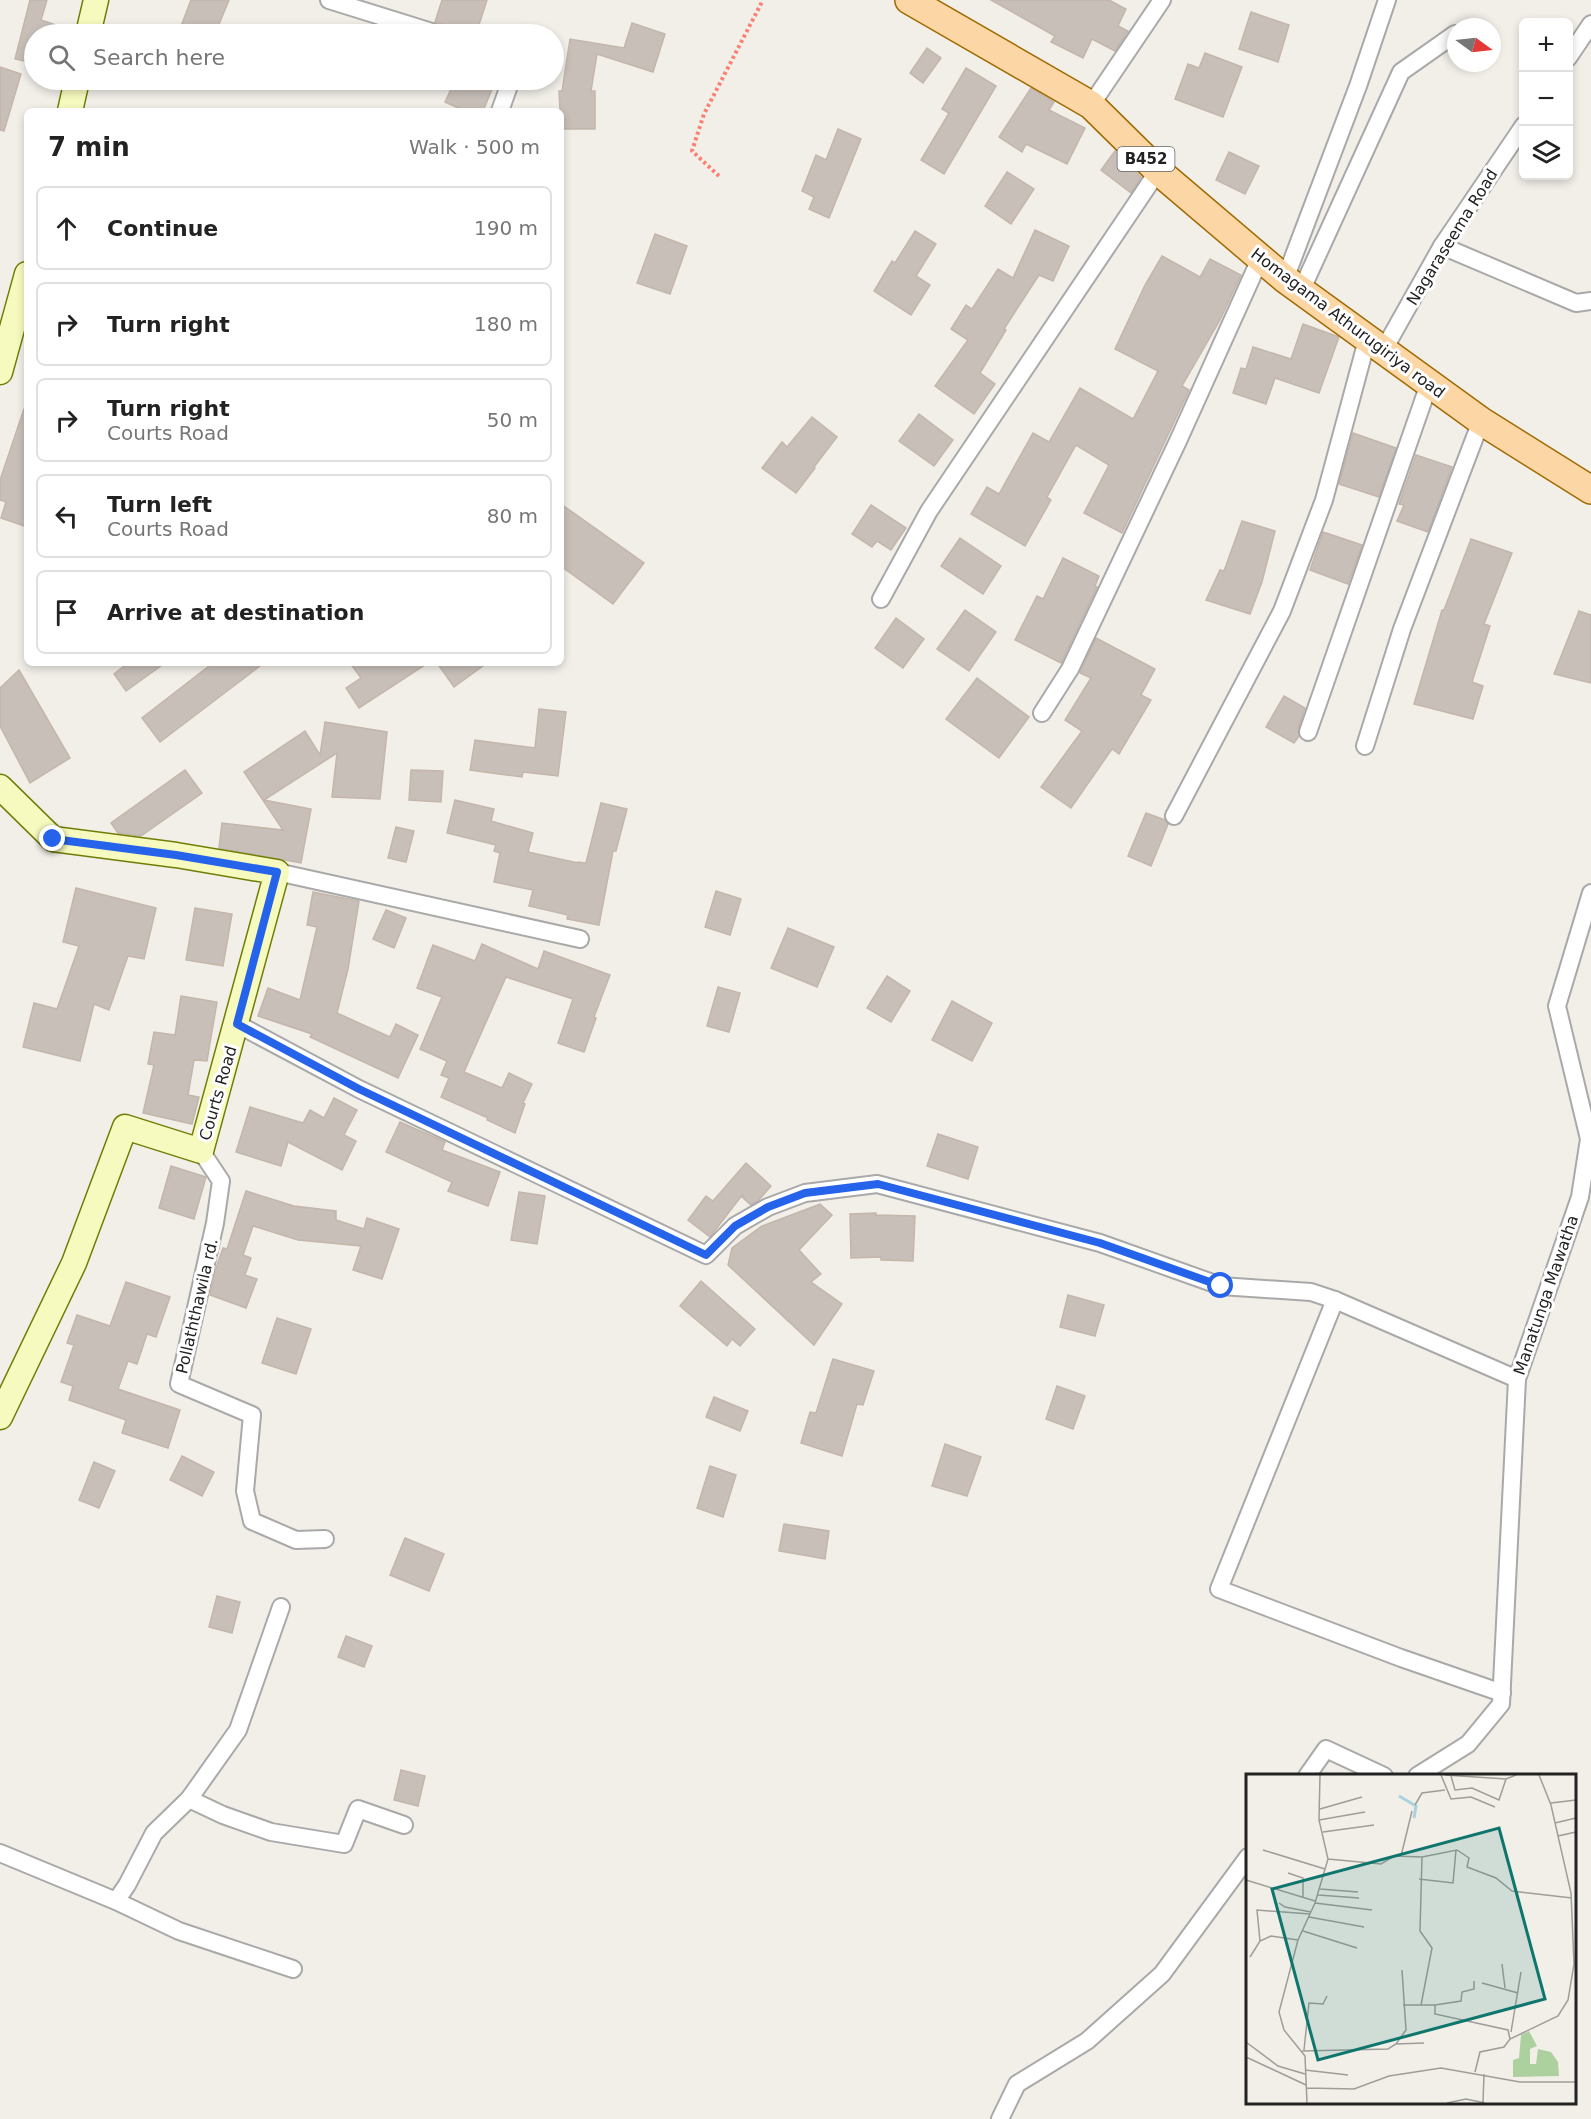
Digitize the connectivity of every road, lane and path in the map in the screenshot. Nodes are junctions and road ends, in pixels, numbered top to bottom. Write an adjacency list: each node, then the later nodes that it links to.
1 (96, 0): 7 (street)
2 (329, 0): 8 (street)
3 (763, 0): 19 (path)
4 (909, 0): 14 (main road, Homagama Athurugiriya road / B452)
5 (1162, 0): 14 (street)
6 (1387, 0): 23 (street)
7 (90, 24)
8 (406, 24)
9 (1591, 24): 11 (street)
10 (1447, 40): 23 (street)
11 (1573, 52)
12 (74, 90): 15 (street)
13 (507, 90): 16 (street)
14 (1091, 105): 18 (main road, Homagama Athurugiriya road / B452)
15 (70, 108)
16 (501, 108)
17 (1523, 126): 20 (street, Nagaraseema Road)
18 (1158, 171): 21 (main road, Homagama Athurugiriya road / B452); 30 (street)
19 (719, 176)
20 (1442, 246): 24 (street); 25 (street, Nagaraseema Road)
21 (1260, 259): 23 (main road, Homagama Athurugiriya road / B452); 31 (street)
22 (24, 285): 26 (street)
23 (1293, 285): 25 (main road, Homagama Athurugiriya road / B452)
24 (1591, 301)
25 (1375, 345): 27 (main road, Homagama Athurugiriya road / B452); 35 (street, Nagaraseema Road)
26 (0, 372)
27 (1429, 384): 28 (main road, Homagama Athurugiriya road / B452); 32 (street)
28 (1481, 421): 29 (main road, Homagama Athurugiriya road / B452); 33 (street)
29 (1591, 489)
30 (881, 599)
31 (1042, 713)
32 (1308, 732)
33 (1365, 746)
34 (0, 788): 36 (street)
35 (1174, 816)
36 (277, 872): 38 (street); 39 (street, Courts Road)
37 (1591, 893): 41 (street, Manatunga Mawatha)
38 (580, 939)
39 (237, 1024): 40 (street, Courts Road); 42 (street)
40 (201, 1151): 44 (street, Courts Road); 45 (street, Pollaththawila rd.)
41 (1585, 1198): 43 (street, Manatunga Mawatha)
42 (1335, 1300): 43 (street); 47 (street)
43 (1517, 1379): 47 (street, Manatunga Mawatha)
44 (0, 1418)
45 (325, 1539)
46 (281, 1607): 51 (street)
47 (1502, 1693): 50 (street, Manatunga Mawatha)
48 (1308, 1774): 49 (street)
49 (1380, 1774)
50 (1420, 1774)
51 (189, 1799): 52 (street); 55 (street)
52 (404, 1825)
53 (0, 1852): 55 (street)
54 (1246, 1860): 57 (street)
55 (116, 1901): 56 (street)
56 (293, 1969)
57 (1000, 2119)

